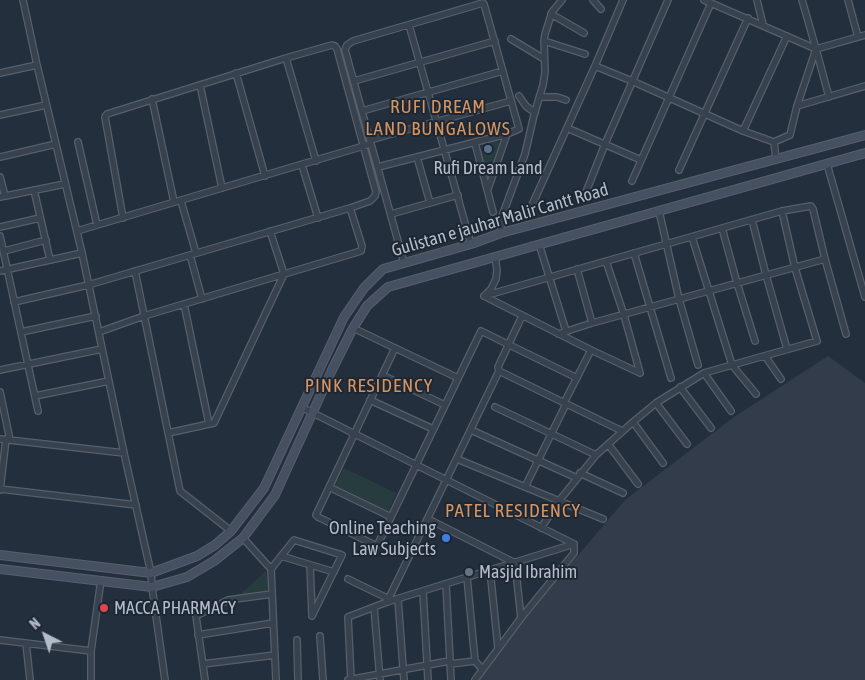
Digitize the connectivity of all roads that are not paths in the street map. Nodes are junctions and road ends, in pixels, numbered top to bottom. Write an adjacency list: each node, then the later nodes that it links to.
1 (23, 0): 28 (street)
2 (562, 0): 12 (street)
3 (593, 0): 11 (street)
4 (623, 0): 29 (street)
5 (668, 0): 34 (street)
6 (704, 0): 10 (street)
7 (757, 0): 15 (street)
8 (802, 0): 23 (street)
9 (848, 0): 19 (street)
10 (711, 3): 13 (street); 41 (street)
11 (601, 9)
12 (551, 14): 16 (street); 22 (street)
13 (748, 18): 15 (street); 49 (street)
14 (410, 25): 21 (street); 27 (street); 33 (street)
15 (763, 25): 18 (street)
16 (584, 33)
17 (865, 35): 19 (street)
18 (787, 36): 23 (street); 53 (street)
19 (858, 37): 23 (street)
20 (511, 39): 26 (street)
21 (495, 41): 27 (street); 30 (street)
22 (544, 41): 24 (street); 26 (street)
23 (816, 49): 40 (street); 46 (street)
24 (585, 54)
25 (286, 58): 32 (street); 62 (street); 69 (street)
26 (544, 59): 39 (street)
27 (420, 63): 33 (street); 37 (street)
28 (37, 65): 31 (street); 45 (street)
29 (595, 66): 34 (street); 52 (street)
30 (503, 71): 37 (street); 43 (street)
31 (0, 73)
32 (236, 73): 35 (street); 75 (street)
33 (354, 81): 47 (street)
34 (632, 81): 41 (street); 61 (street)
35 (200, 85): 42 (street); 78 (street)
36 (865, 86): 40 (street)
37 (428, 92): 47 (street); 51 (street)
38 (519, 96): 48 (street)
39 (540, 97): 44 (street); 48 (street)
40 (830, 97): 46 (street)
41 (669, 98): 49 (street); 68 (street)
42 (152, 99): 84 (street); 93 (street)
43 (511, 100): 51 (street); 54 (street)
44 (566, 100)
45 (46, 105): 50 (street); 60 (street)
46 (796, 106): 59 (street)
47 (362, 111): 57 (street)
48 (535, 113): 101 (street)
49 (706, 114): 53 (street); 73 (street)
50 (0, 115)
51 (437, 121): 57 (street); 63 (street)
52 (567, 128): 61 (street); 86 (street)
53 (743, 131): 59 (street)
54 (507, 134): 58 (street); 80 (street)
55 (865, 134): 67 (main road, Gulistan e jauhar Malir Cantt Road)
56 (78, 142): 96 (street)
57 (371, 142): 62 (street); 72 (street)
58 (475, 142): 63 (street); 80 (street)
59 (774, 142): 67 (street)
60 (56, 144): 65 (street); 77 (street)
61 (605, 144): 68 (street); 81 (street)
62 (364, 146): 69 (street); 87 (street)
63 (445, 150): 66 (street); 82 (street)
64 (865, 154): 70 (main road, Gulistan e jauhar Malir Cantt Road)
65 (0, 157)
66 (417, 157): 72 (street); 85 (street)
67 (776, 159): 101 (main road, Gulistan e jauhar Malir Cantt Road)
68 (641, 160): 76 (street)
69 (316, 161): 71 (street)
70 (827, 164): 88 (main road, Gulistan e jauhar Malir Cantt Road); 129 (street)
71 (302, 165): 75 (street); 94 (street)
72 (378, 167): 91 (street)
73 (679, 170)
74 (0, 176): 83 (street)
75 (265, 176): 78 (street)
76 (632, 181)
77 (65, 184): 79 (street); 99 (street)
78 (222, 188): 84 (street)
79 (34, 190): 83 (street); 92 (street)
80 (488, 190): 90 (street)
81 (586, 192)
82 (458, 195): 85 (street); 105 (street)
83 (2, 197)
84 (178, 201): 93 (street); 111 (street)
85 (430, 203): 91 (street)
86 (532, 205)
87 (350, 208): 94 (street); 122 (street)
88 (659, 211): 106 (main road, Gulistan e jauhar Malir Cantt Road); 107 (street)
89 (782, 211): 95 (street); 114 (street); 117 (street)
90 (493, 212)
91 (391, 214): 116 (street)
92 (40, 218): 97 (street); 104 (street)
93 (123, 218): 96 (street)
94 (318, 218): 100 (street)
95 (752, 220): 98 (street); 123 (street)
96 (97, 226): 99 (street)
97 (0, 228)
98 (722, 228): 103 (street); 125 (street)
99 (77, 231): 110 (street)
100 (270, 231): 111 (street); 122 (street)
101 (501, 234): 105 (main road, Gulistan e jauhar Malir Cantt Road)
102 (0, 236): 108 (street)
103 (692, 237): 107 (street); 127 (street)
104 (46, 240): 108 (street); 113 (street)
105 (471, 244): 116 (main road, Gulistan e jauhar Malir Cantt Road)
106 (538, 244): 112 (main road, Gulistan e jauhar Malir Cantt Road); 124 (street)
107 (666, 244): 109 (street); 131 (street)
108 (4, 251): 119 (street)
109 (634, 253): 115 (street); 134 (street)
110 (82, 254): 113 (street); 126 (street)
111 (193, 254): 121 (street); 130 (street)
112 (495, 257): 128 (street); 140 (main road, Gulistan e jauhar Malir Cantt Road)
113 (50, 260): 119 (street)
114 (825, 260): 117 (street); 145 (street)
115 (606, 261): 118 (street); 135 (street)
116 (404, 263): 173 (main road, Gulistan e jauhar Malir Cantt Road)
117 (794, 268): 123 (street); 150 (street)
118 (577, 269): 124 (street); 139 (street)
119 (8, 270): 120 (street); 132 (street)
120 (0, 271)
121 (135, 271): 126 (street); 137 (street)
122 (284, 274): 130 (street); 179 (street)
123 (766, 275): 125 (street); 150 (street)
124 (548, 277): 128 (street); 141 (street)
125 (737, 283): 127 (street); 146 (street)
126 (88, 285): 132 (street); 136 (street)
127 (708, 291): 131 (street); 154 (street)
128 (484, 296): 138 (street)
129 (865, 297)
130 (202, 299): 133 (street)
131 (679, 299): 134 (street); 155 (street)
132 (14, 302): 142 (street)
133 (184, 304): 137 (street); 179 (street)
134 (650, 308): 135 (street); 162 (street)
135 (624, 315): 139 (street); 151 (street)
136 (96, 316): 142 (street); 143 (street)
137 (144, 316): 143 (street); 184 (street)
138 (522, 316): 144 (street); 147 (street)
139 (592, 323): 141 (street)
140 (353, 328): 148 (street); 177 (main road, Gulistan e jauhar Malir Cantt Road)
141 (566, 331): 144 (street)
142 (21, 332): 153 (street)
143 (99, 332): 149 (street)
144 (558, 334): 151 (street)
145 (846, 334)
146 (756, 340)
147 (509, 343): 157 (street); 160 (street); 161 (street)
148 (395, 348): 159 (street); 160 (street)
149 (102, 349): 153 (street); 164 (street)
150 (787, 349): 152 (street)
151 (592, 350): 161 (street)
152 (765, 356): 154 (street); 163 (street)
153 (28, 364): 156 (street); 168 (street)
154 (732, 364): 158 (street); 167 (street)
155 (698, 365)
156 (0, 370)
157 (499, 371): 170 (street); 182 (street)
158 (704, 373): 165 (street); 176 (street)
159 (382, 375): 169 (street); 172 (street)
160 (458, 378): 172 (street)
161 (577, 378): 170 (street)
162 (671, 378)
163 (781, 379)
164 (109, 381): 168 (street); 190 (street)
165 (680, 387): 171 (street); 180 (street)
166 (0, 392): 187 (street)
167 (756, 394)
168 (35, 396): 175 (street)
169 (370, 400): 181 (street); 185 (street)
170 (565, 403): 183 (street); 186 (street)
171 (656, 404): 178 (street); 189 (street)
172 (445, 405): 181 (street)
173 (301, 407): 177 (street); 209 (main road, Gulistan e jauhar Malir Cantt Road)
174 (495, 407): 186 (street)
175 (38, 411)
176 (731, 411)
177 (312, 413): 185 (street); 210 (main road, Gulistan e jauhar Malir Cantt Road)
178 (633, 422): 183 (street); 194 (street)
179 (210, 424): 184 (street)
180 (711, 428)
181 (433, 430): 195 (street)
182 (470, 430): 192 (street); 193 (street)
183 (622, 431): 188 (street)
184 (168, 433): 209 (street)
185 (354, 434): 195 (street); 199 (street)
186 (551, 434): 191 (street); 193 (street)
187 (5, 439): 190 (street); 201 (street)
188 (608, 444): 191 (street); 198 (street)
189 (687, 444)
190 (124, 452): 204 (street)
191 (596, 455): 196 (street)
192 (457, 458): 197 (street); 200 (street)
193 (538, 460): 196 (street); 200 (street)
194 (663, 463)
195 (416, 465): 197 (street); 205 (street)
196 (578, 476): 202 (street); 203 (street)
197 (446, 480): 206 (street); 208 (street)
198 (638, 484)
199 (328, 486): 205 (street); 205 (street)
200 (525, 487): 203 (street)
201 (0, 489): 204 (street)
202 (623, 493)
203 (559, 501): 207 (street); 208 (street)
204 (136, 505): 220 (street)
205 (391, 517)
206 (428, 518): 214 (street); 229 (street)
207 (602, 519)
208 (541, 528): 211 (street)
209 (231, 530): 220 (main road, Gulistan e jauhar Malir Cantt Road)
210 (243, 538): 217 (street); 225 (main road, Gulistan e jauhar Malir Cantt Road)
211 (574, 544): 214 (street); 231 (street)
212 (0, 555): 220 (main road, Gulistan e jauhar Malir Cantt Road)
213 (281, 556): 215 (street); 217 (street); 219 (street)
214 (515, 563): 218 (street); 231 (street)
215 (310, 565): 219 (street); 219 (street)
216 (0, 568): 223 (main road, Gulistan e jauhar Malir Cantt Road)
217 (270, 568): 227 (street)
218 (490, 570): 221 (street); 238 (street)
219 (334, 572)
220 (151, 573): 225 (street)
221 (467, 578): 224 (street); 241 (street)
222 (348, 579): 229 (street)
223 (101, 580): 225 (main road, Gulistan e jauhar Malir Cantt Road); 239 (street)
224 (446, 584): 226 (street); 242 (street)
225 (152, 587): 250 (street)
226 (423, 591): 228 (street); 244 (street)
227 (272, 594): 232 (street); 233 (street)
228 (398, 599): 229 (street); 245 (street)
229 (388, 600): 230 (street)
230 (374, 607): 247 (street); 255 (street)
231 (520, 618): 238 (street)
232 (273, 623): 233 (street); 240 (street)
233 (198, 635): 243 (street)
234 (320, 636): 254 (street)
235 (0, 640): 237 (street)
236 (296, 640): 253 (street)
237 (26, 643): 239 (street); 248 (street)
238 (498, 648): 246 (street)
239 (91, 651): 249 (street)
240 (275, 655): 243 (street); 252 (street)
241 (475, 661): 242 (street); 246 (street)
242 (450, 662): 244 (street); 258 (street)
243 (203, 664): 251 (street)
244 (427, 665): 245 (street); 257 (street)
245 (404, 669): 247 (street); 256 (street)
246 (482, 669): 259 (street)
247 (380, 677): 255 (street)
248 (30, 680)
249 (91, 680)
250 (164, 680)
251 (205, 680)
252 (276, 680)
253 (298, 680)
254 (323, 680)
255 (350, 680)
256 (404, 680)
257 (428, 680)
258 (451, 680)
259 (474, 680)

